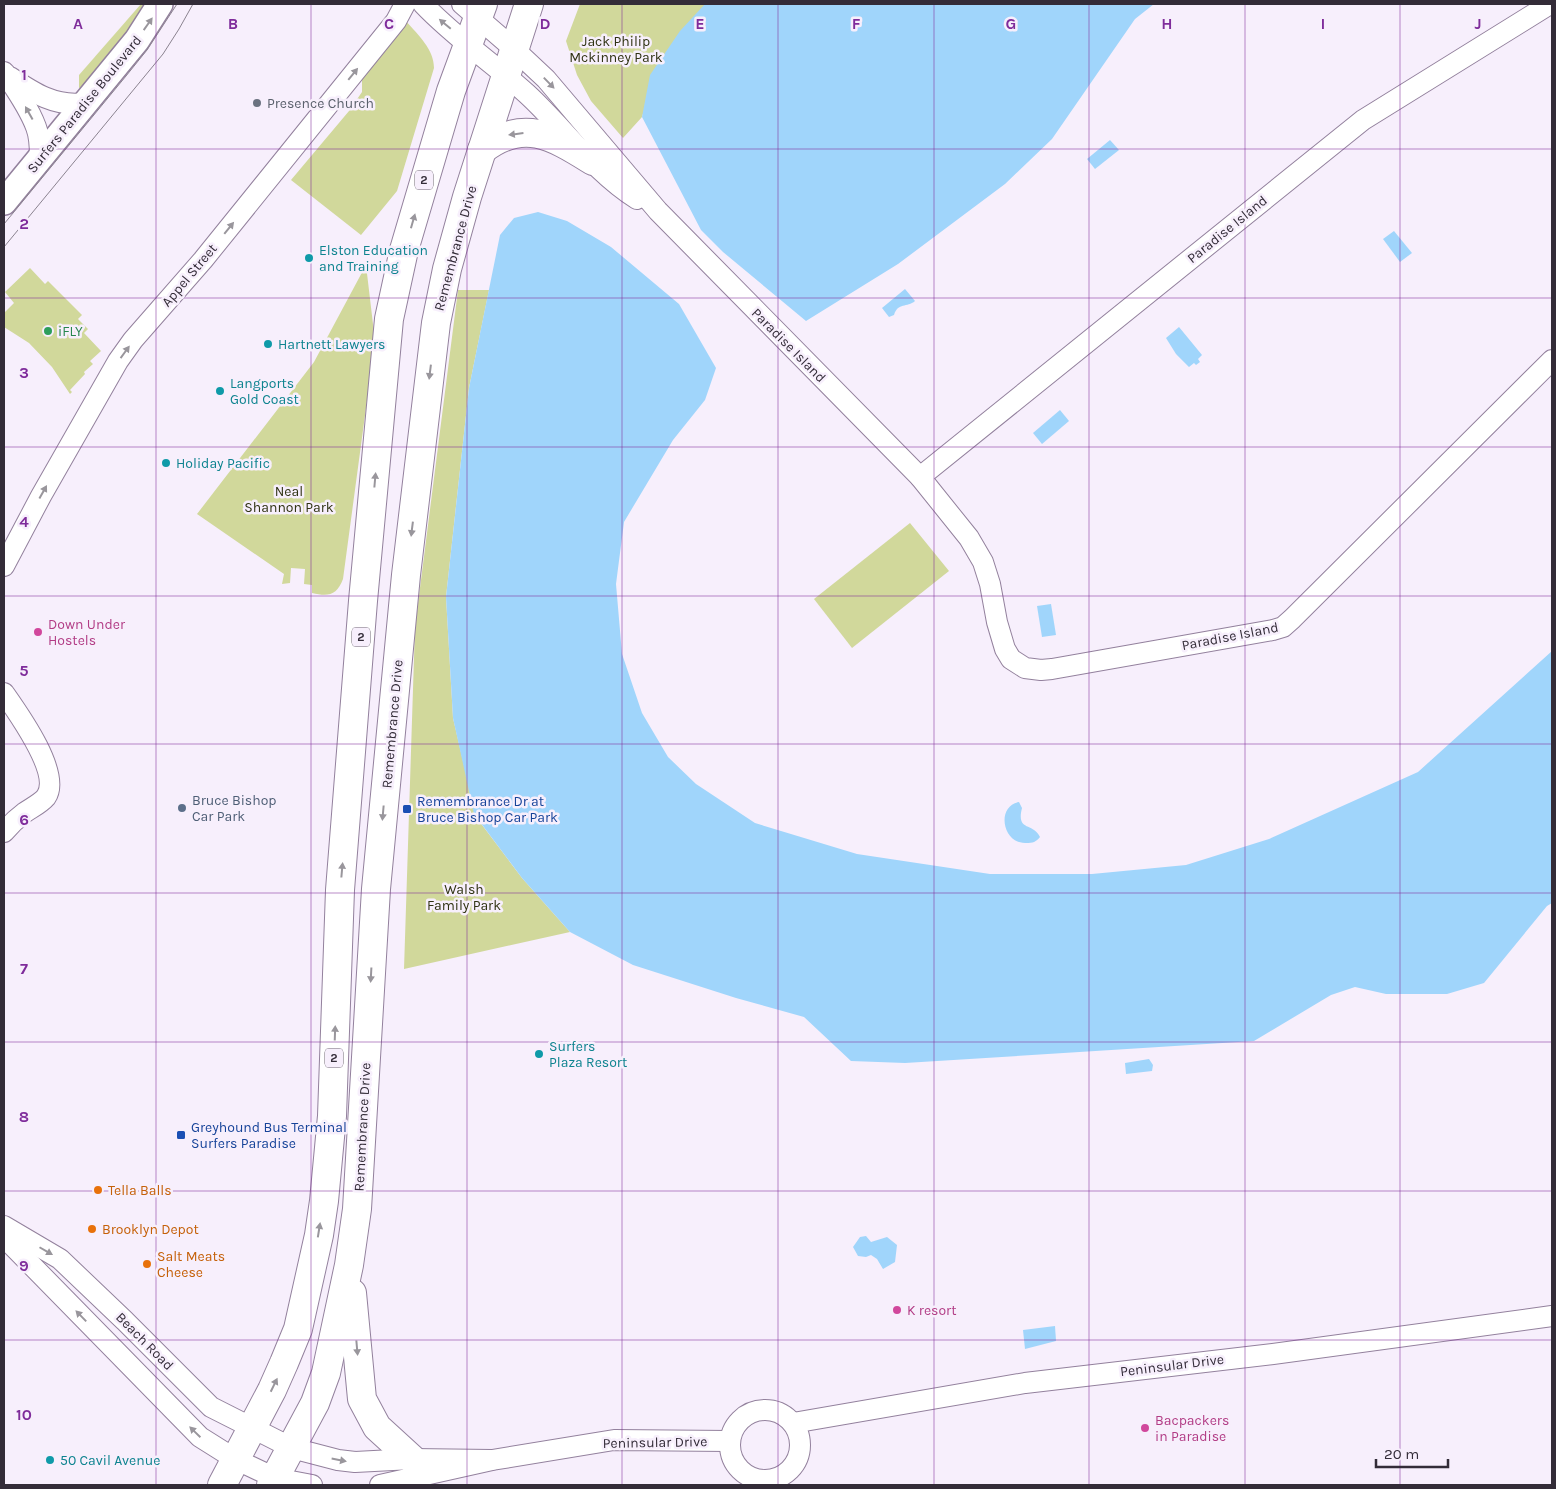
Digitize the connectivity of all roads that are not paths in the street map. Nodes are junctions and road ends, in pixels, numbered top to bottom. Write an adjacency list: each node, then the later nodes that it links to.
1 (160, 4): 11 (street, Surfers Paradise Boulevard, one-way to 1)
2 (406, 4): 19 (street, Appel Street, one-way to 2)
3 (422, 4): 7 (street, Paradise Island, one-way to 3)
4 (529, 4): 8 (highway, Remembrance Drive)
5 (1550, 4): 18 (street, Paradise Island)
6 (474, 8): 7 (highway, 2); 8 (street, Paradise Island)
7 (468, 44): 10 (street, Paradise Island); 27 (highway, 2, one-way to 7)
8 (514, 49): 10 (highway, Remembrance Drive); 16 (street, Paradise Island, one-way to 16)
9 (4, 72): 11 (street); 13 (street, one-way to 9)
10 (506, 75): 12 (highway, Remembrance Drive); 14 (street, Paradise Island)
11 (85, 103): 13 (street, Surfers Paradise Boulevard)
12 (482, 150): 14 (highway, one-way to 12); 24 (highway, Remembrance Drive, one-way to 24)
13 (40, 158): 15 (street, Surfers Paradise Boulevard)
14 (592, 162): 16 (street, Paradise Island)
15 (4, 202)
16 (658, 211): 18 (street, Paradise Island)
17 (1552, 360): 18 (street, Paradise Island)
18 (920, 477)
19 (4, 566)
20 (4, 693): 21 (street)
21 (4, 832)
22 (4, 1226): 27 (street, Beach Road, one-way to 27)
23 (4, 1237): 30 (street, Beach Road, one-way to 23)
24 (349, 1264): 29 (highway, Remembrance Drive); 31 (highway, one-way to 31)
25 (1552, 1316): 26 (street, Peninsular Drive)
26 (793, 1423): 28 (street); 34 (street)
27 (253, 1429): 29 (street, Beach Road); 30 (highway, 2)
28 (729, 1440): 32 (street, Peninsular Drive); 34 (street)
29 (292, 1448): 31 (street, Peninsular Drive, one-way to 31); 33 (highway, Remembrance Drive)
30 (235, 1459): 33 (street, Beach Road); 35 (highway, 2)
31 (412, 1460): 32 (street, Peninsular Drive)
32 (492, 1460): 37 (street, Peninsular Drive)
33 (273, 1481): 36 (street)
34 (777, 1482)
35 (222, 1485)
36 (312, 1485)
37 (380, 1485)

